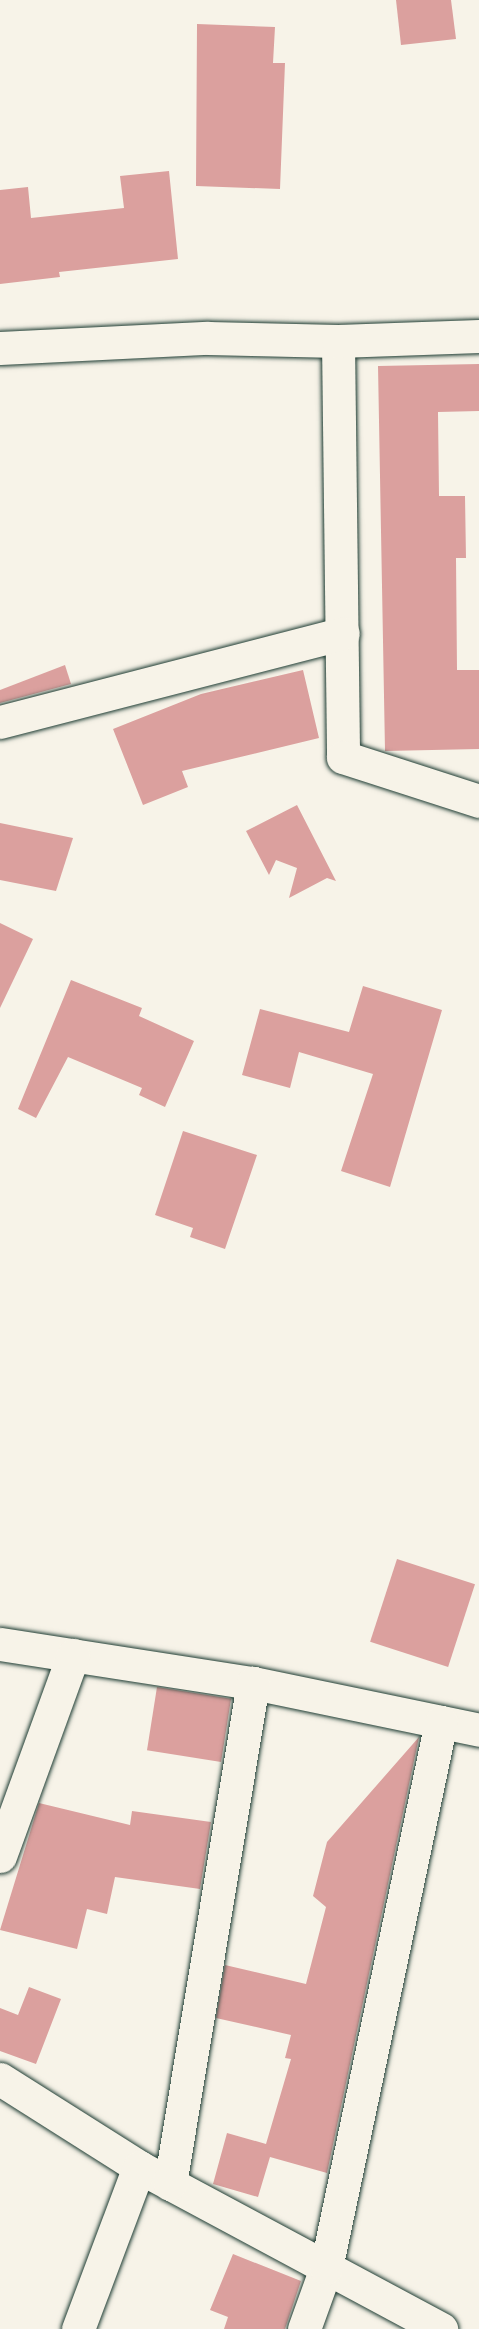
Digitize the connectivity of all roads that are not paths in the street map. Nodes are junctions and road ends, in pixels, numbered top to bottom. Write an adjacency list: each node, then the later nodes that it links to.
1 (479, 336): 2 (street)
2 (338, 341): 3 (street); 4 (street)
3 (0, 348)
4 (343, 633): 5 (street); 6 (street)
5 (0, 722)
6 (479, 801)
7 (0, 1644): 8 (street)
8 (73, 1655): 9 (street); 12 (street)
9 (253, 1683): 10 (street); 15 (street)
10 (441, 1722): 11 (street); 16 (street)
11 (479, 1730)
12 (0, 1856)
13 (0, 2079): 14 (street)
14 (139, 2167): 15 (street); 17 (street)
15 (171, 2184): 16 (street)
16 (326, 2268): 18 (street); 19 (street)
17 (78, 2329)
18 (304, 2329)
19 (441, 2329)

